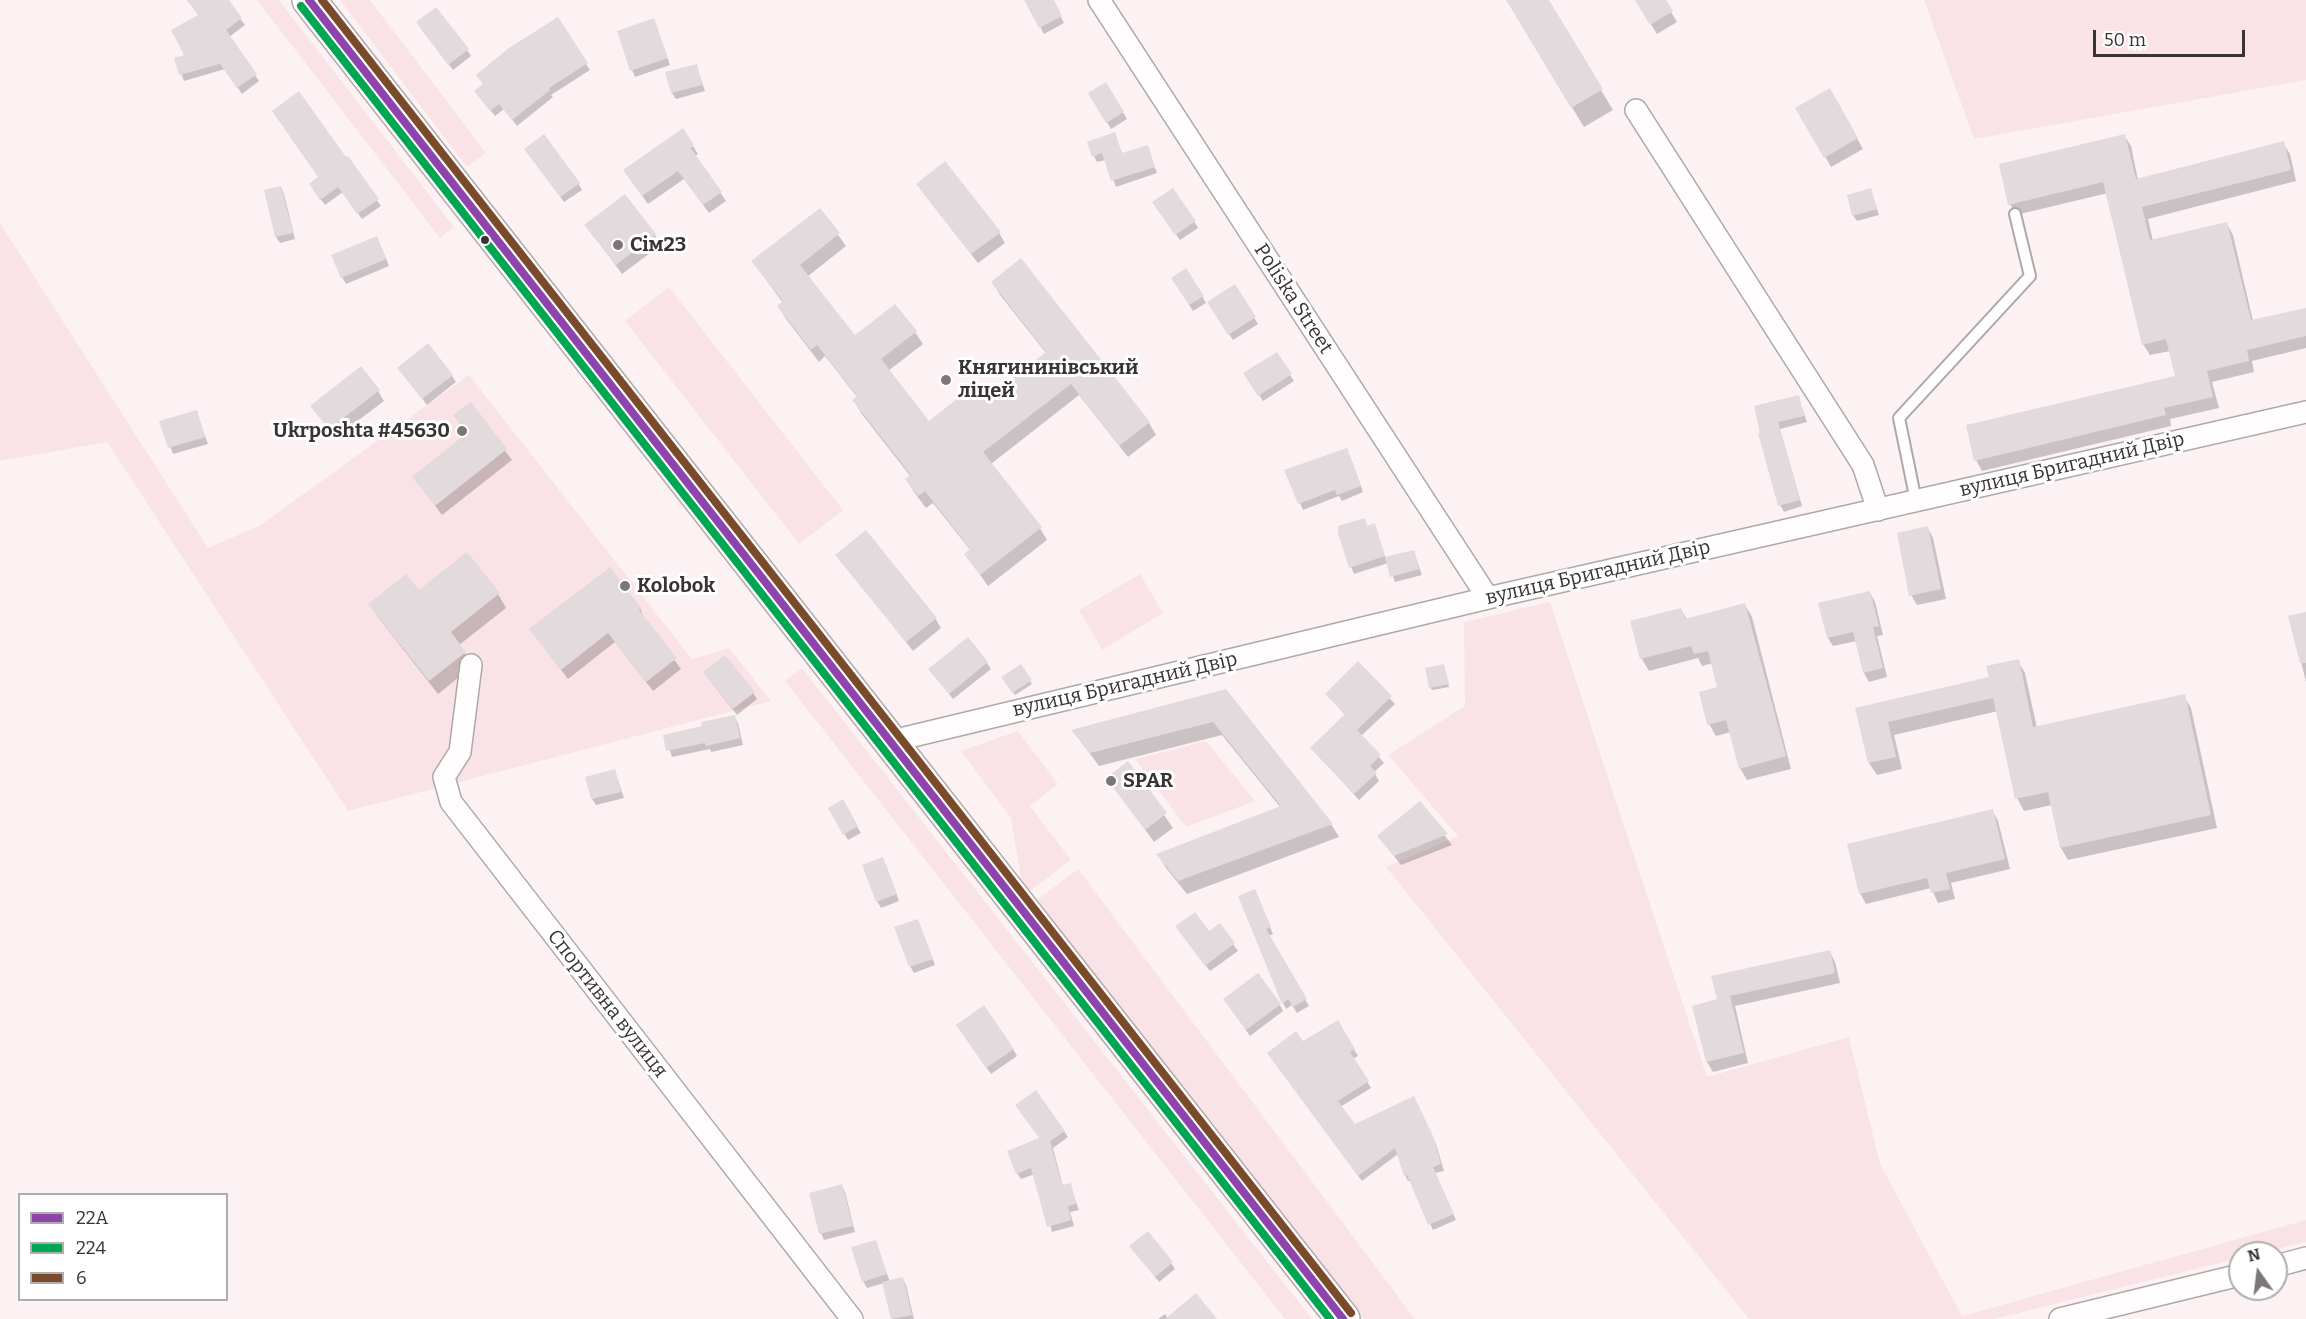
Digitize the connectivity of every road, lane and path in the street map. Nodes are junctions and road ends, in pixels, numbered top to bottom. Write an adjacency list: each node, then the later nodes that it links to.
1 (309, 0): 10 (main road)
2 (1099, 0): 8 (street, Poliska Street)
3 (1636, 110): 7 (street)
4 (2015, 214): 6 (lane)
5 (2306, 412): 6 (street, вулиця Бригадний Двір)
6 (1916, 501): 7 (street, вулиця Бригадний Двір)
7 (1878, 510): 8 (street, вулиця Бригадний Двір)
8 (1488, 598): 10 (street, вулиця Бригадний Двір)
9 (471, 665): 15 (street, Спортивна вулиця)
10 (892, 741): 16 (main road)
11 (2306, 1258): 12 (street)
12 (2288, 1263)
13 (2228, 1278): 14 (street)
14 (2091, 1316): 17 (street)
15 (852, 1319)
16 (1343, 1319)
17 (2060, 1319)

